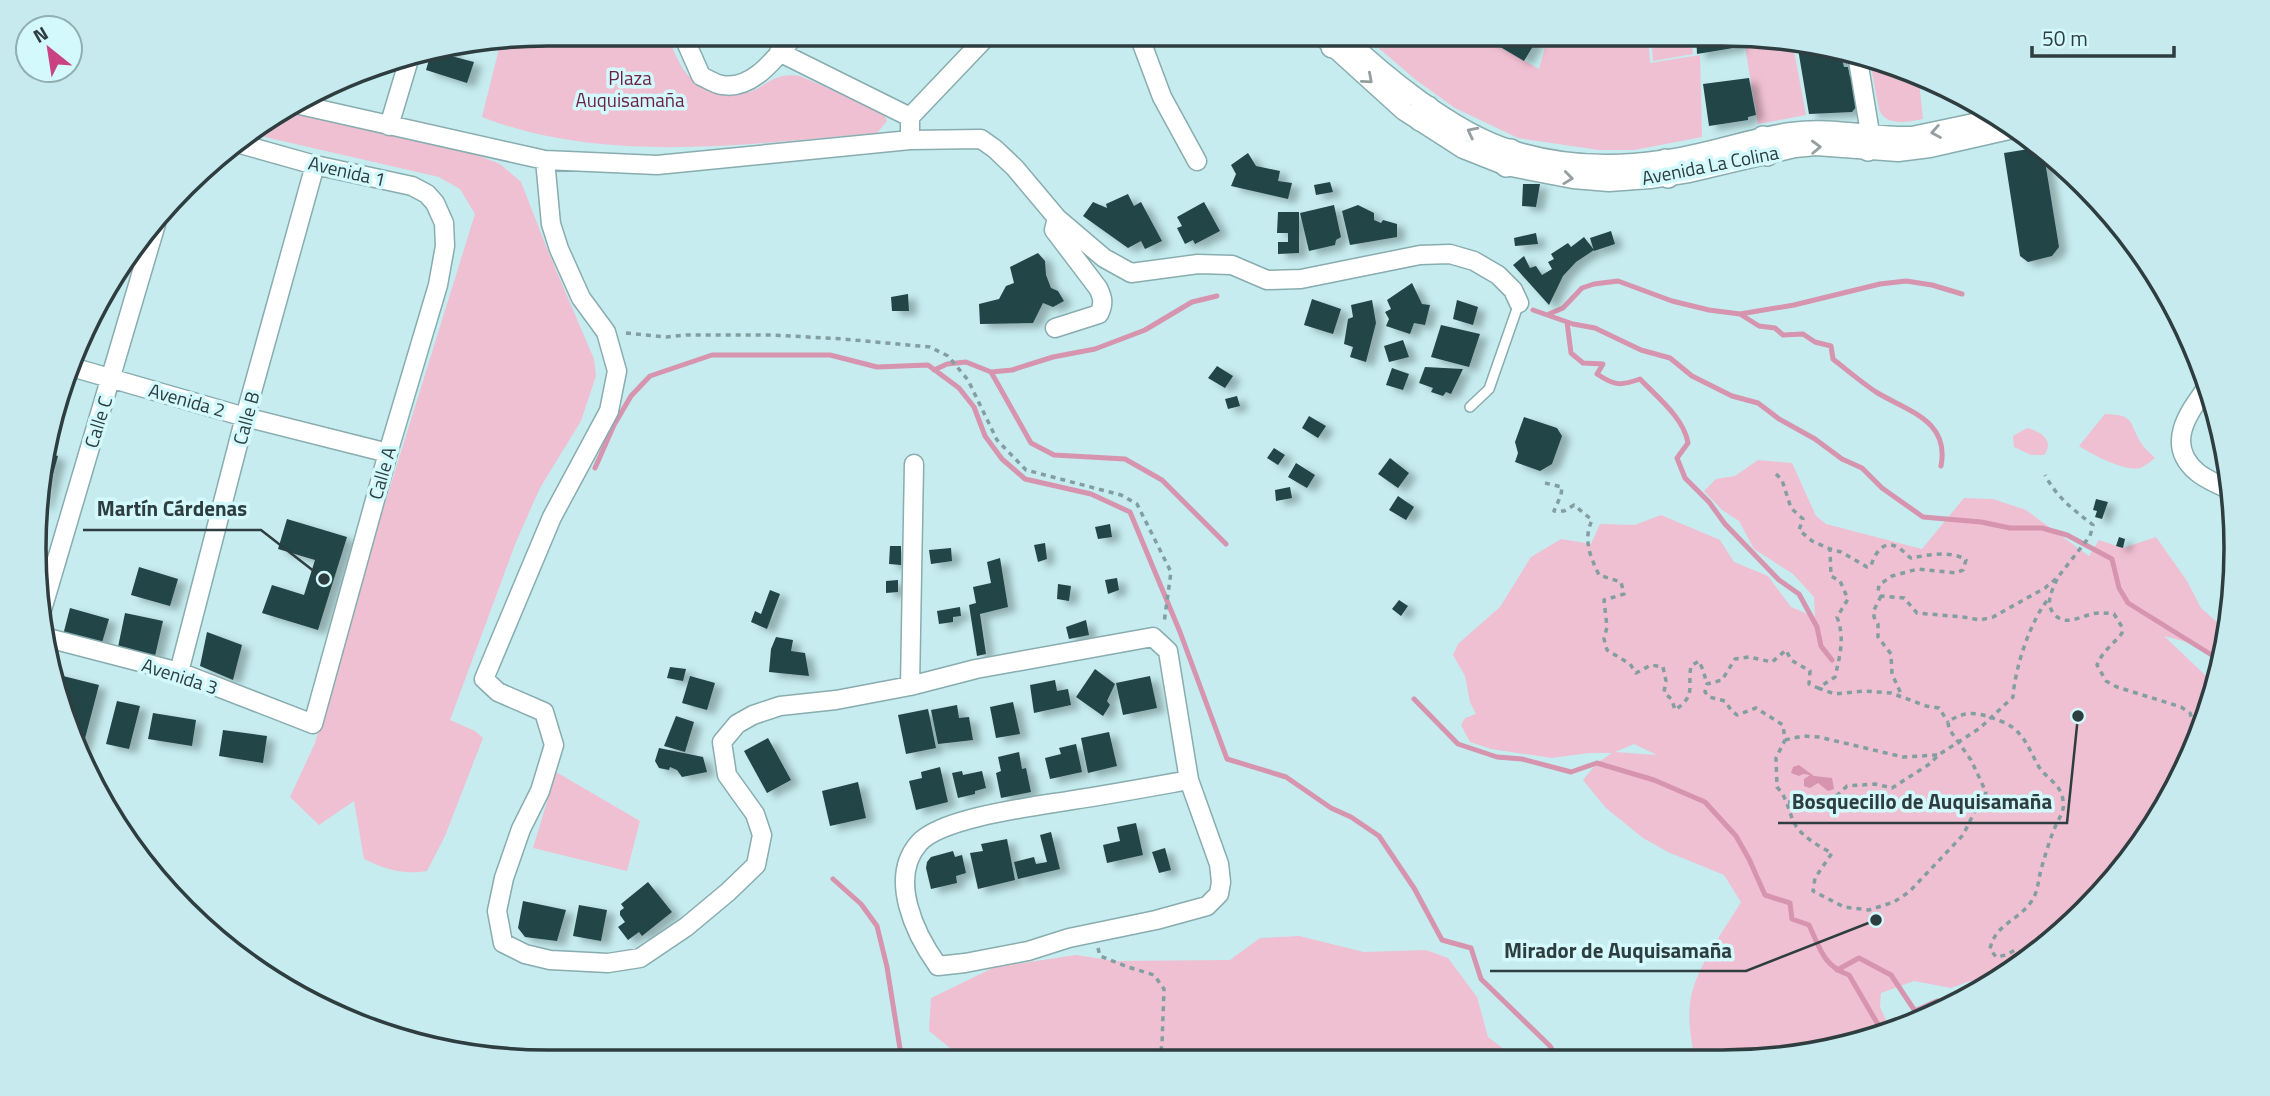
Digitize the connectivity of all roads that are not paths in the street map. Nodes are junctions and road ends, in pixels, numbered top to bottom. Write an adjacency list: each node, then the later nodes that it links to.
1 (688, 46): 6 (street)
2 (785, 46): 6 (street)
3 (978, 46): 10 (street)
4 (1143, 46): 18 (street)
5 (1344, 46): 15 (street, Avenida La Colina)
6 (779, 52): 10 (street)
7 (1858, 65): 15 (street)
8 (407, 66): 12 (street)
9 (308, 107): 12 (street)
10 (910, 117): 14 (street)
11 (1985, 121): 15 (street, Avenida La Colina, one-way to 15)
12 (388, 126): 17 (street)
13 (2002, 131): 15 (street, Avenida La Colina)
14 (910, 140): 17 (street); 20 (street)
15 (1869, 141)
16 (247, 146): 19 (street, Avenida 1)
17 (545, 160): 36 (street)
18 (1196, 161)
19 (316, 165): 21 (street, Avenida 1); 29 (street, Calle B)
20 (1057, 218): 23 (street); 24 (street)
21 (444, 223): 30 (street, Calle A)
22 (152, 239): 26 (street, Calle C)
23 (1520, 303): 28 (lane)
24 (1055, 328)
25 (79, 369): 26 (street, Avenida 2)
26 (111, 378): 29 (street, Avenida 2); 33 (street, Calle C)
27 (2201, 396): 32 (street)
28 (1470, 407)
29 (245, 417): 30 (street, Avenida 2); 35 (street, Calle B)
30 (388, 453): 37 (street, Calle A)
31 (914, 464): 36 (street)
32 (2220, 485)
33 (48, 590)
34 (54, 640): 35 (street, Avenida 3)
35 (179, 672): 37 (street, Avenida 3)
36 (910, 686): 38 (street)
37 (313, 723)
38 (1189, 780): 38 (street)

